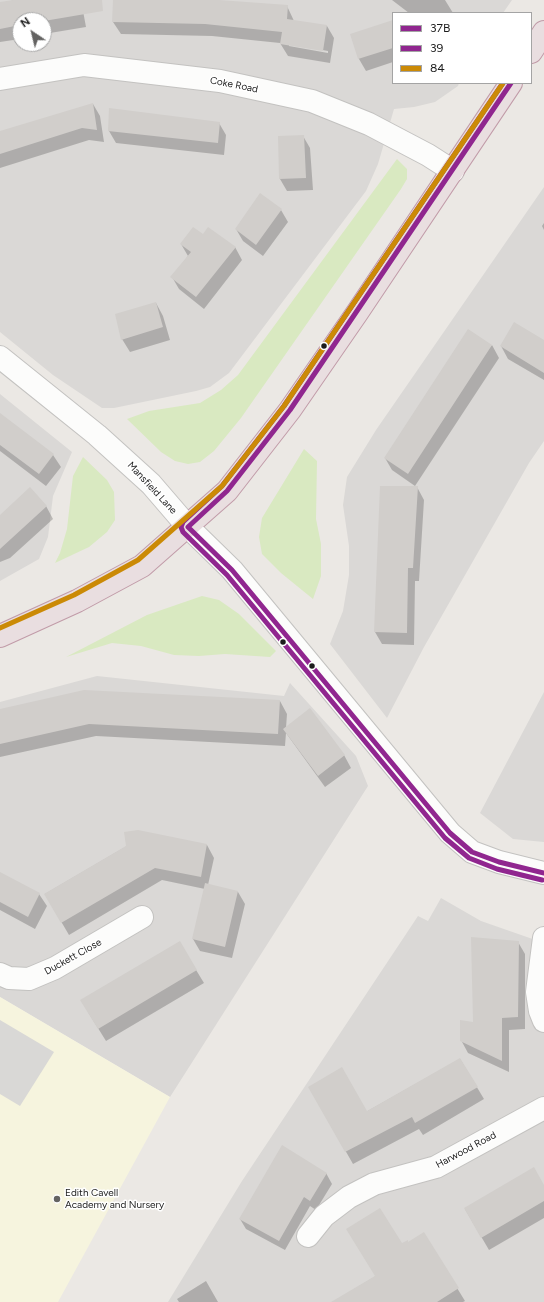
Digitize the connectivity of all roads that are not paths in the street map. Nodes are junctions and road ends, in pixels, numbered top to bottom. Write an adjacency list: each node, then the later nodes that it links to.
1 (544, 32): 2 (highway)
2 (532, 50)
3 (0, 79): 5 (street, Coke Road)
4 (509, 84): 5 (highway)
5 (453, 171): 7 (highway)
6 (0, 357): 7 (street, Mansfield Lane)
7 (188, 527): 8 (highway); 9 (street, Mansfield Lane)
8 (0, 636)
9 (544, 873)
10 (142, 917): 12 (street, Duckett Close)
11 (544, 938): 13 (street)
12 (0, 974)
13 (544, 1021)
14 (544, 1108): 15 (street, Harwood Road)
15 (308, 1236)

